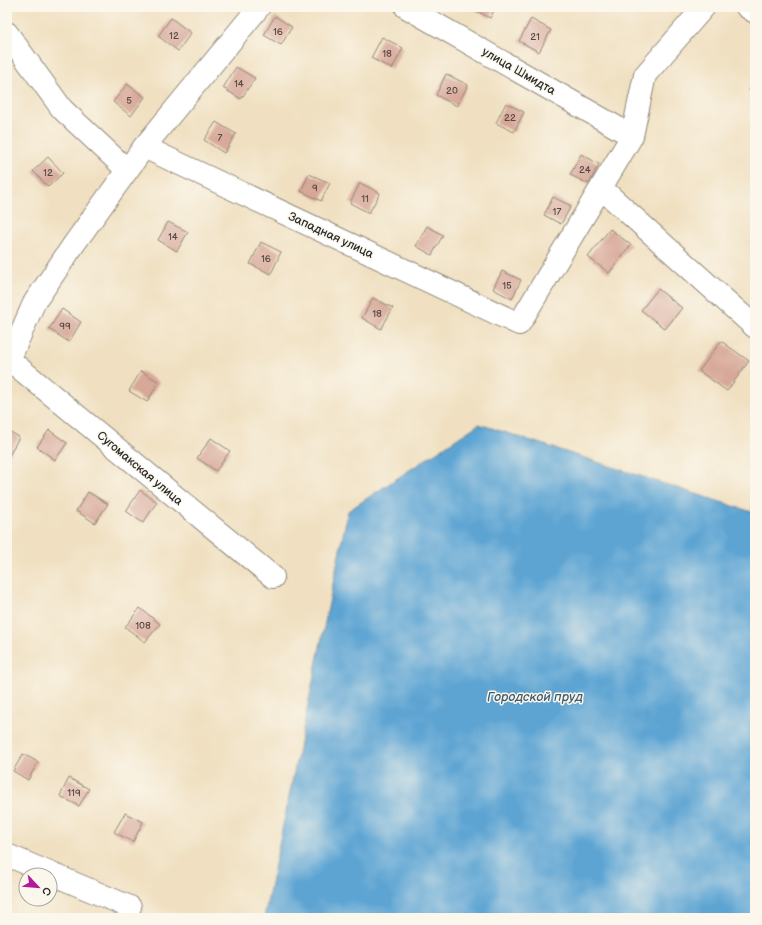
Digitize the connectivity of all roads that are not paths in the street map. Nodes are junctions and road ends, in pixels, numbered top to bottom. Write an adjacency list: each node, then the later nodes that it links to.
1 (259, 7): 8 (street)
2 (406, 7): 7 (street, улица Шмидта)
3 (704, 7): 7 (street)
4 (747, 7): 5 (street)
5 (755, 12)
6 (7, 33): 9 (street)
7 (632, 136): 10 (street)
8 (144, 147): 9 (street); 10 (street, Западная улица)
9 (127, 170): 12 (street)
10 (601, 188): 11 (street)
11 (755, 327)
12 (8, 361): 13 (street, Сугомакская улица)
13 (273, 577)
14 (7, 855): 15 (street)
15 (130, 907)

